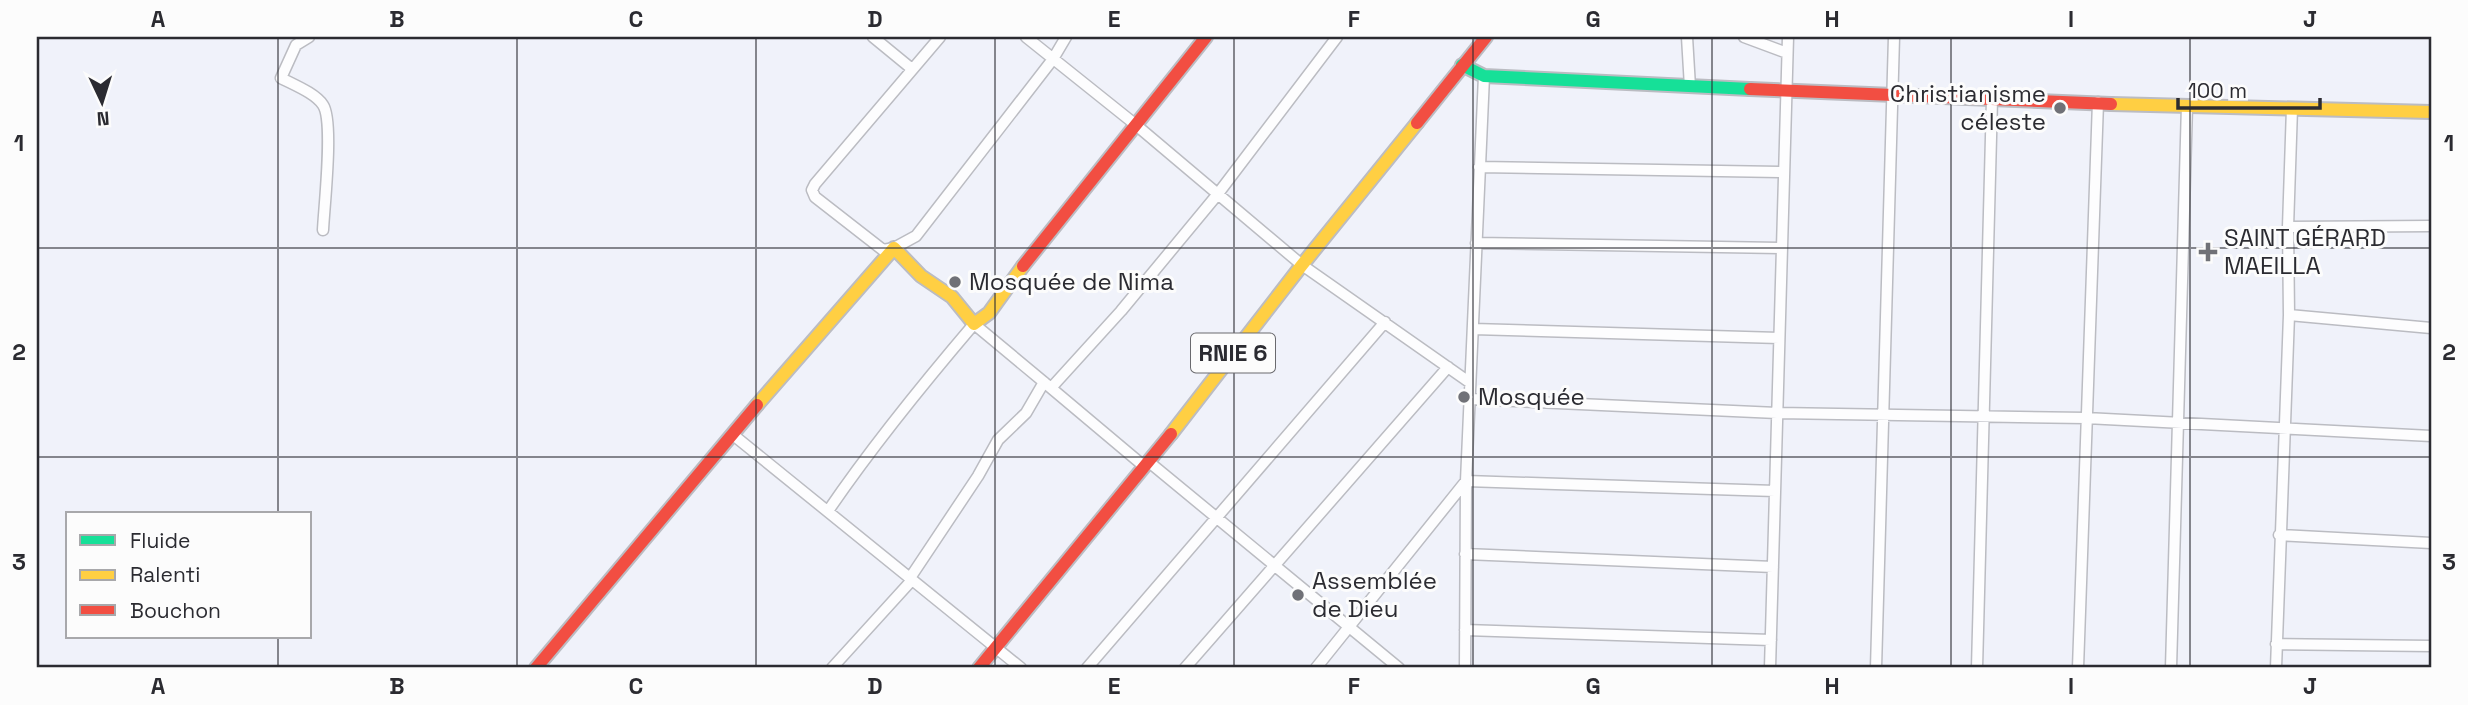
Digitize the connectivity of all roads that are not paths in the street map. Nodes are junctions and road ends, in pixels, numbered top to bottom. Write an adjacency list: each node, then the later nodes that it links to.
1 (309, 37): 32 (street)
2 (873, 37): 16 (street)
3 (940, 37): 16 (street)
4 (1026, 37): 14 (street)
5 (1066, 37): 14 (street)
6 (1206, 37): 26 (street)
7 (1337, 37): 29 (street)
8 (1486, 37): 15 (street, RNIE 6)
9 (1687, 37): 18 (street)
10 (1744, 37): 13 (street)
11 (1788, 37): 13 (street)
12 (1894, 37): 20 (street)
13 (1787, 53): 19 (street)
14 (1053, 60): 26 (street); 34 (street)
15 (1462, 65): 17 (street); 36 (street, RNIE 6)
16 (912, 69): 34 (street)
17 (1484, 76): 18 (street); 27 (street)
18 (1690, 87): 19 (street)
19 (1786, 91): 20 (street); 28 (street)
20 (1894, 95): 21 (street); 50 (street)
21 (1992, 99): 22 (street); 51 (street)
22 (2098, 102): 23 (street); 52 (street)
23 (2187, 106): 24 (street); 53 (street)
24 (2292, 108): 25 (street); 31 (street)
25 (2431, 112)
26 (1136, 125): 29 (street); 37 (street)
27 (1479, 167): 28 (street); 33 (street)
28 (1784, 172): 35 (street)
29 (1217, 195): 36 (street); 47 (street)
30 (2431, 226): 31 (street)
31 (2288, 228): 38 (street)
32 (323, 230)
33 (1476, 243): 35 (street); 42 (street)
34 (894, 248): 40 (street); 55 (street)
35 (1782, 248): 44 (street)
36 (1302, 265): 39 (street); 57 (street, RNIE 6)
37 (989, 313): 40 (street); 43 (street)
38 (2289, 315): 41 (street); 54 (street)
39 (1385, 322): 45 (street); 61 (street)
40 (974, 324): 43 (street); 60 (street)
41 (2431, 328)
42 (1473, 329): 44 (street); 46 (street)
43 (988, 335): 47 (street)
44 (1779, 338): 49 (street)
45 (1448, 367): 46 (street); 65 (street)
46 (1469, 382): 48 (street)
47 (1048, 385): 57 (street); 67 (street)
48 (1470, 399): 49 (street); 58 (street)
49 (1777, 413): 50 (street); 59 (street)
50 (1883, 415): 51 (street); 84 (street)
51 (1984, 416): 52 (street); 85 (street)
52 (2086, 418): 53 (street); 86 (street)
53 (2178, 422): 54 (street); 87 (street)
54 (2283, 428): 56 (street); 62 (street)
55 (732, 433): 60 (street); 74 (street)
56 (2431, 436)
57 (1147, 465): 61 (street); 73 (street, RNIE 6)
58 (1466, 481): 59 (street); 64 (street); 68 (street)
59 (1775, 491): 66 (street)
60 (828, 511): 67 (street)
61 (1217, 517): 65 (street); 78 (street)
62 (2279, 534): 63 (street); 71 (street)
63 (2431, 543)
64 (1465, 554): 66 (street); 69 (street)
65 (1275, 565): 68 (street); 79 (street)
66 (1773, 567): 70 (street)
67 (911, 579): 73 (street); 75 (street)
68 (1348, 627): 80 (street); 81 (street)
69 (1465, 630): 70 (street); 82 (street)
70 (1771, 640): 83 (street)
71 (2276, 644): 72 (street); 88 (street)
72 (2431, 646)
73 (996, 648): 76 (street, RNIE 6); 77 (street)
74 (536, 668)
75 (832, 668)
76 (979, 668)
77 (1021, 668)
78 (1087, 668)
79 (1185, 668)
80 (1316, 668)
81 (1399, 668)
82 (1465, 668)
83 (1770, 668)
84 (1877, 668)
85 (1977, 668)
86 (2078, 668)
87 (2171, 668)
88 (2276, 668)

